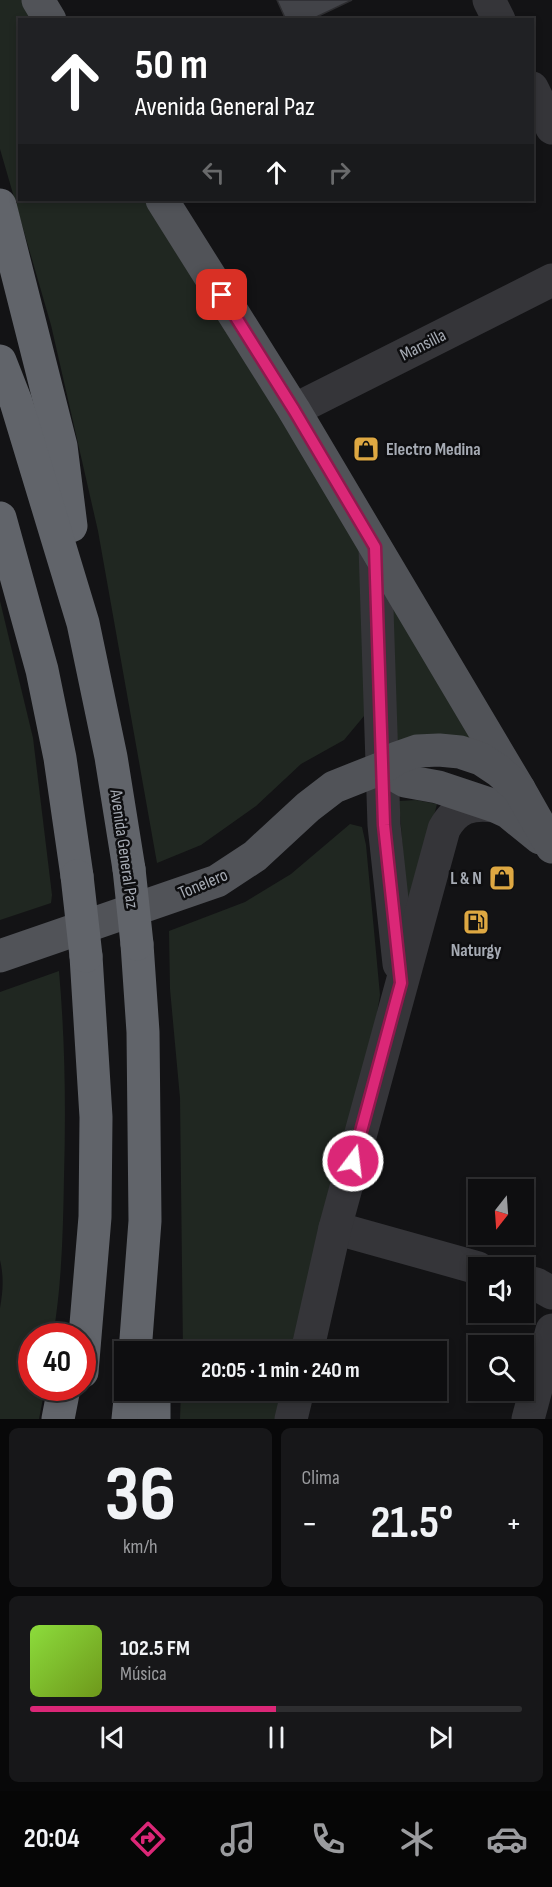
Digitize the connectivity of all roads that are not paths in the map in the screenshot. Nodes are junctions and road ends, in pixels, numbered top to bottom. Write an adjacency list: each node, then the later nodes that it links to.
1 (38, 0): 3 (main road)
2 (489, 0): 4 (street)
3 (49, 18)
4 (498, 18)
5 (534, 92): 6 (street)
6 (552, 128)
7 (163, 201): 11 (main road)
8 (0, 205): 15 (highway)
9 (552, 280): 11 (street, Mansilla)
10 (0, 362): 15 (highway, Avenida General Paz)
11 (294, 410): 13 (main road)
12 (0, 518): 14 (highway)
13 (375, 547): 16 (street); 17 (main road)
14 (7, 549): 21 (highway, bridge)
15 (83, 623): 22 (highway, Avenida General Paz, bridge)
16 (382, 768): 17 (main road); 19 (main road, Tonelero); 20 (street)
17 (507, 797): 18 (main road); 20 (street)
18 (552, 848)
19 (0, 956)
20 (401, 983): 23 (street)
21 (95, 1217): 27 (highway); 28 (highway)
22 (145, 1221): 30 (highway, Avenida General Paz); 31 (highway)
23 (335, 1228): 24 (street); 32 (street)
24 (468, 1265)
25 (534, 1284): 26 (street)
26 (552, 1293)
27 (75, 1323)
28 (86, 1323)
29 (552, 1330): 43 (street)
30 (136, 1341)
31 (154, 1341)
32 (309, 1341)
33 (61, 1401): 38 (highway)
34 (80, 1401): 39 (highway)
35 (130, 1401): 40 (highway)
36 (154, 1401): 41 (highway)
37 (295, 1401): 42 (street)
38 (58, 1419)
39 (78, 1419)
40 (128, 1419)
41 (154, 1419)
42 (291, 1419)
43 (528, 1419)

